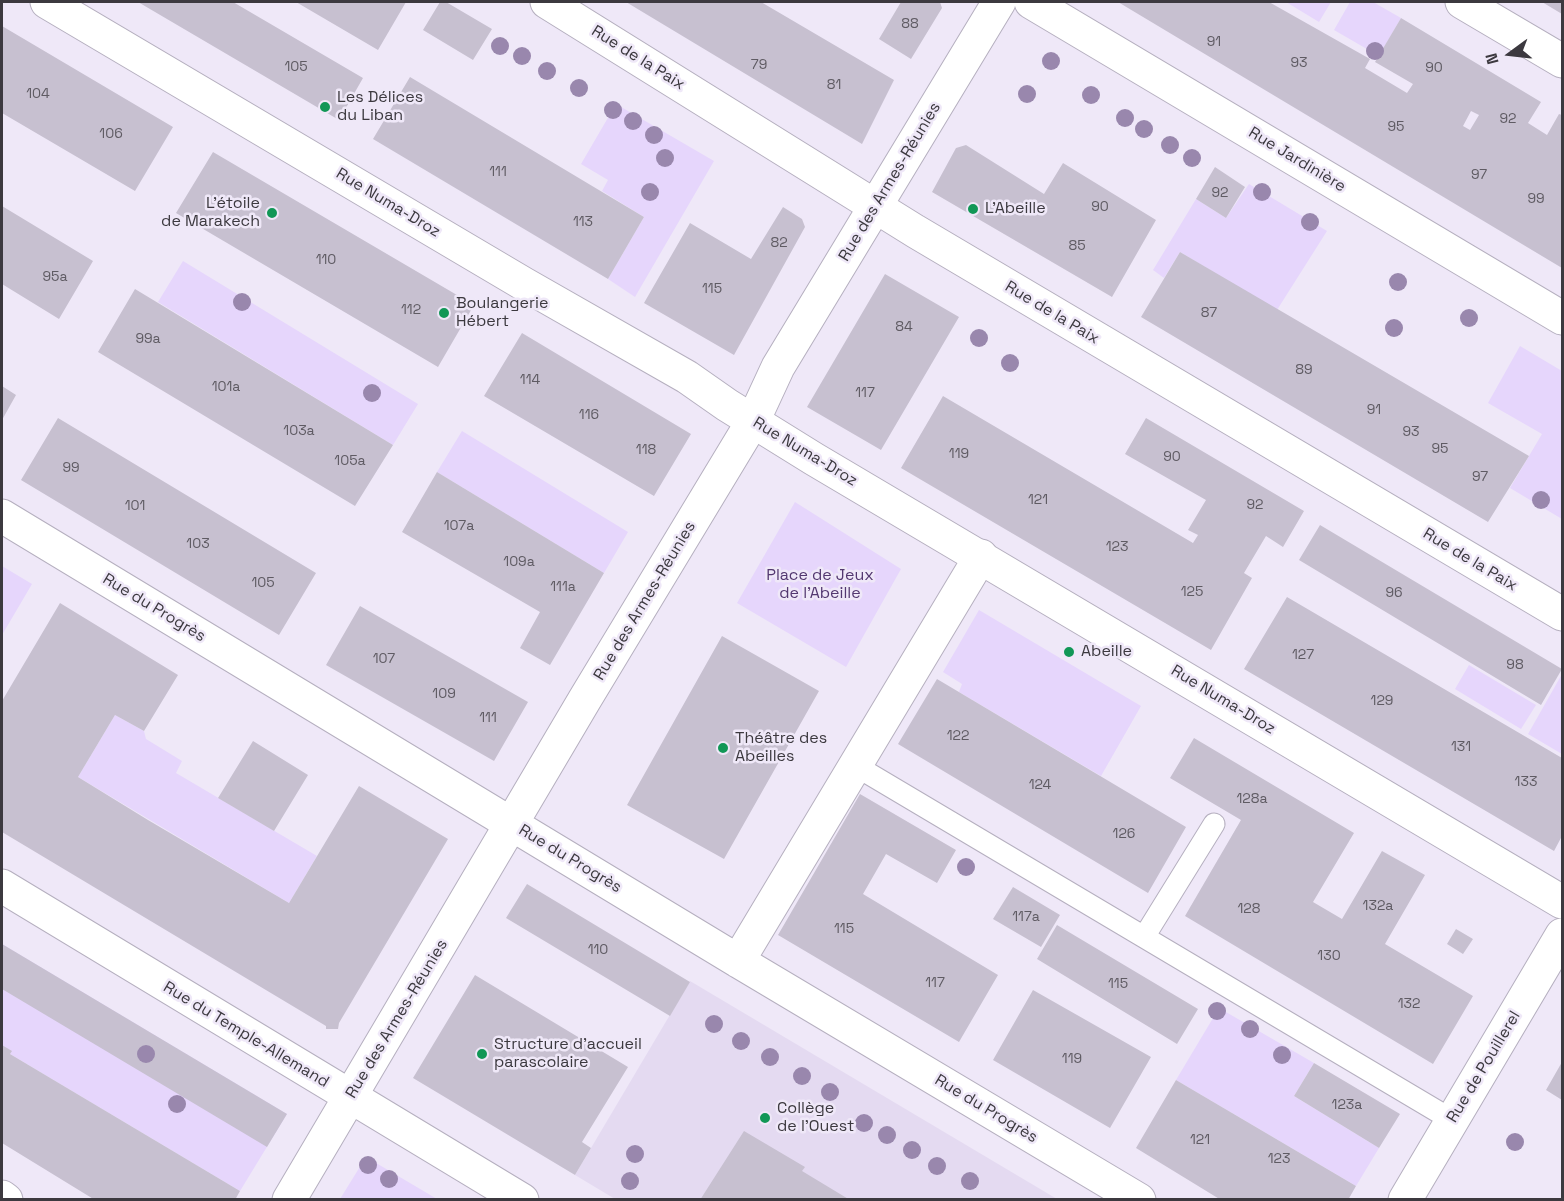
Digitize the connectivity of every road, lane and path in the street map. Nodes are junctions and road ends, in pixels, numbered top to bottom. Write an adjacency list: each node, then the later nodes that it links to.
1 (48, 2): 9 (street, Rue Numa-Droz)
2 (548, 2): 7 (street, Rue de la Paix)
3 (999, 2): 7 (street, Rue des Armes-Réunies)
4 (1031, 2): 8 (street, Rue Jardinière)
5 (1462, 2): 6 (street)
6 (1563, 61)
7 (876, 206): 9 (street, Rue des Armes-Réunies); 12 (street, Rue de la Paix)
8 (1563, 318)
9 (753, 421): 11 (street, Rue Numa-Droz); 14 (street, Rue des Armes-Réunies)
10 (2, 516): 14 (street, Rue du Progrès)
11 (981, 556): 13 (street); 17 (street, Rue Numa-Droz)
12 (1563, 614)
13 (856, 766): 19 (lane); 20 (street)
14 (512, 823): 20 (street, Rue du Progrès); 21 (street, Rue des Armes-Réunies)
15 (1214, 824): 19 (lane)
16 (2, 886): 21 (street, Rue du Temple-Allemand)
17 (1563, 902)
18 (1563, 935): 22 (street, Rue de Pouillerel)
19 (1144, 938): 22 (lane)
20 (738, 962): 27 (street, Rue du Progrès)
21 (350, 1098): 25 (street, Rue des Armes-Réunies); 26 (street, Rue du Temple-Allemand)
22 (1452, 1120): 28 (street, Rue de Pouillerel)
23 (2, 1197): 24 (street)
24 (6, 1200)
25 (289, 1200)
26 (522, 1200)
27 (1139, 1200)
28 (1405, 1200)

